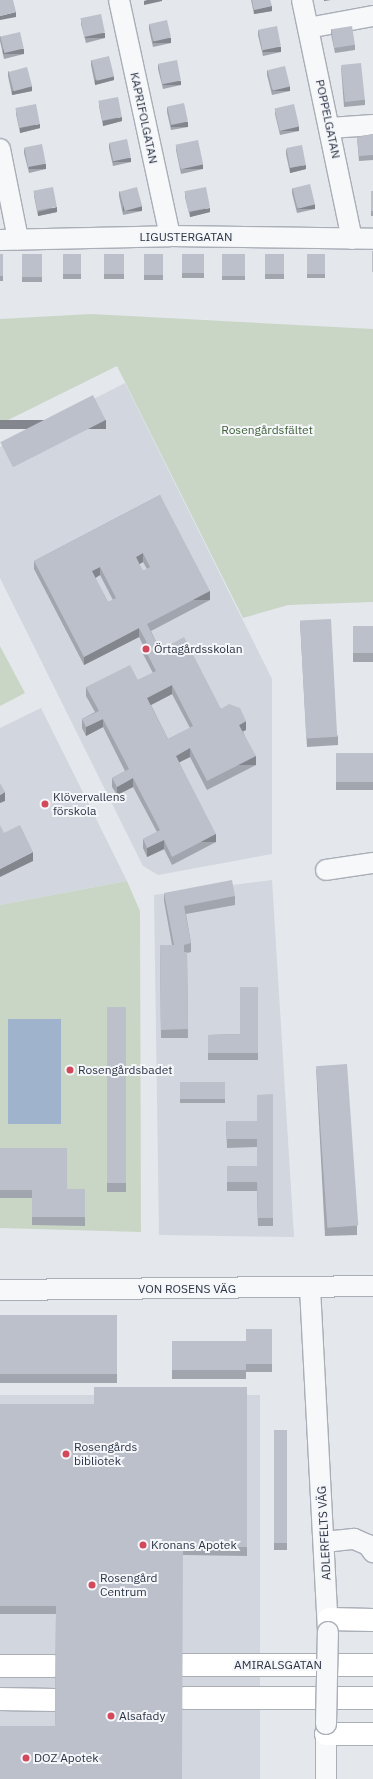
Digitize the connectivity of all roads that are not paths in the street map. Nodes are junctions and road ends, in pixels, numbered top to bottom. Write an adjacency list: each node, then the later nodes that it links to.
1 (119, 0): 8 (street, KAPRIFOLGATAN)
2 (302, 0): 4 (street, POPPELGATAN)
3 (373, 16): 4 (street)
4 (308, 28): 6 (street, POPPELGATAN)
5 (373, 125): 6 (street)
6 (330, 128): 10 (street, POPPELGATAN)
7 (0, 149): 9 (street)
8 (170, 236): 9 (street, LIGUSTERGATAN); 10 (street, LIGUSTERGATAN)
9 (9, 239)
10 (352, 239): 11 (street, LIGUSTERGATAN)
11 (373, 239)
12 (373, 863): 13 (street)
13 (326, 870)
14 (373, 1286): 15 (street, VON ROSENS VÄG)
15 (310, 1288): 16 (street, VON ROSENS VÄG); 17 (street, ADLERFELTS VÄG)
16 (0, 1290)
17 (324, 1542): 18 (street); 20 (street, ADLERFELTS VÄG)
18 (373, 1552)
19 (373, 1620): 20 (main road)
20 (328, 1626): 29 (street, ADLERFELTS VÄG, bridge)
21 (184, 1665): 22 (main road, AMIRALSGATAN)
22 (373, 1665)
23 (0, 1666): 24 (main road)
24 (53, 1666)
25 (185, 1698): 26 (main road)
26 (373, 1698)
27 (0, 1699): 28 (main road)
28 (54, 1700)
29 (326, 1729): 30 (main road); 31 (street, ADLERFELTS VÄG)
30 (373, 1734)
31 (326, 1779)

